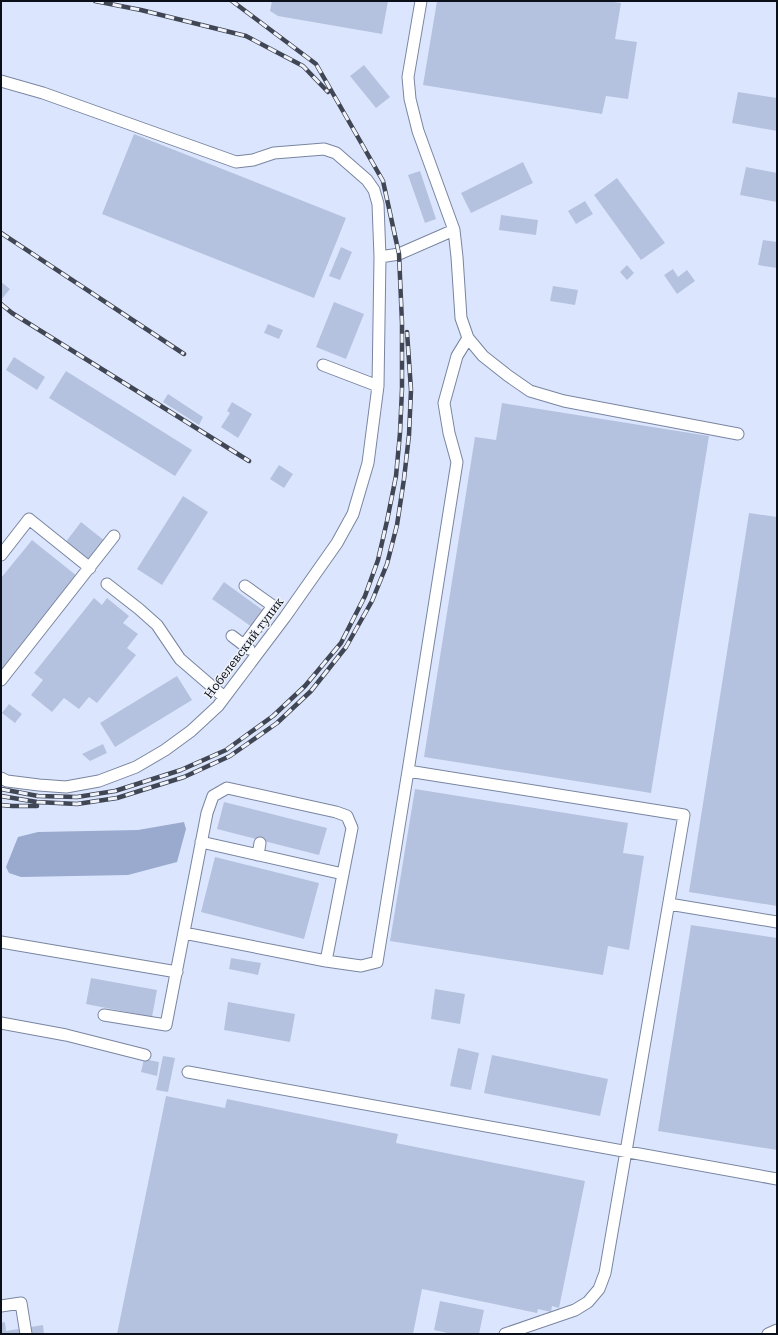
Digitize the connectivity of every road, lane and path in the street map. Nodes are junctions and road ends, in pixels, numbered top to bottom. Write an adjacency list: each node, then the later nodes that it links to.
1 (421, 1): 3 (street)
2 (1, 81): 4 (street, Нобелевский тупик)
3 (454, 230): 4 (street); 5 (street)
4 (380, 257): 7 (street, Нобелевский тупик)
5 (468, 338): 8 (street); 19 (street)
6 (322, 365): 7 (street)
7 (378, 386): 16 (street, Нобелевский тупик)
8 (738, 434)
9 (114, 536): 11 (street)
10 (1, 555): 11 (street)
11 (90, 568): 17 (street)
12 (107, 584): 18 (street)
13 (245, 586): 15 (street)
14 (232, 636): 15 (street)
15 (244, 645): 16 (street)
16 (257, 654): 18 (street, Нобелевский тупик)
17 (1, 680)
18 (224, 697): 20 (street, Нобелевский тупик)
19 (408, 771): 25 (street); 29 (street)
20 (1, 778)
21 (201, 842): 23 (street); 24 (street); 27 (street)
22 (260, 842): 23 (street)
23 (258, 855): 24 (street)
24 (343, 874): 29 (street)
25 (669, 904): 26 (street); 35 (street)
26 (777, 922)
27 (184, 933): 29 (street); 30 (street)
28 (1, 942): 30 (street)
29 (326, 961)
30 (177, 972): 31 (street)
31 (104, 1015)
32 (1, 1023): 33 (street)
33 (145, 1055)
34 (188, 1072): 35 (street)
35 (626, 1151): 36 (street); 40 (street)
36 (777, 1179)
37 (1, 1306): 39 (street)
38 (777, 1330): 41 (street)
39 (26, 1334)
40 (505, 1334)
41 (768, 1334)

